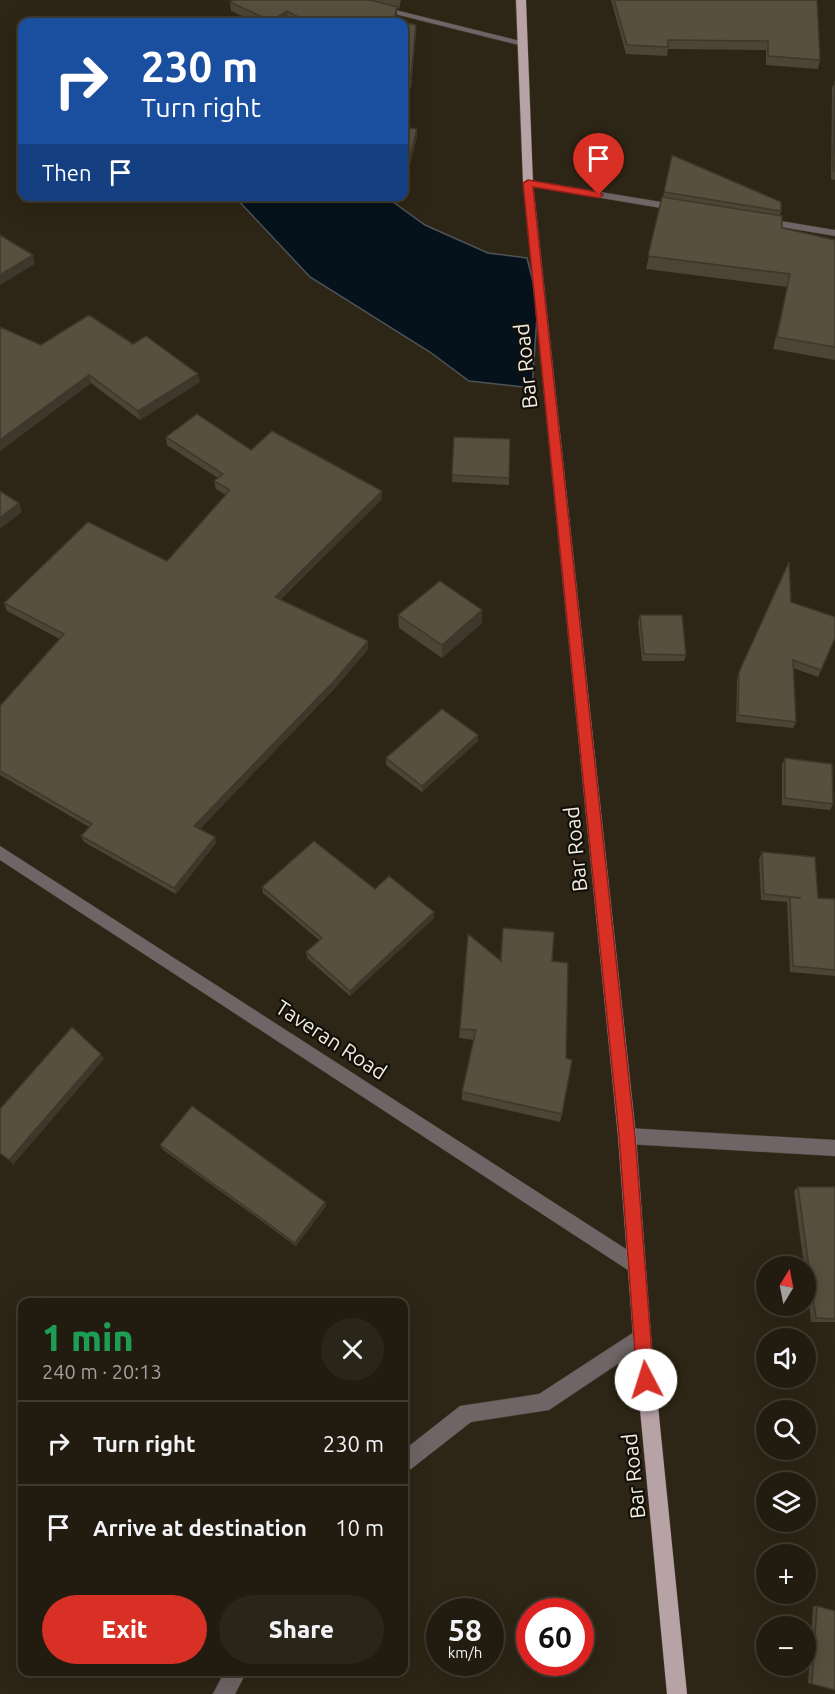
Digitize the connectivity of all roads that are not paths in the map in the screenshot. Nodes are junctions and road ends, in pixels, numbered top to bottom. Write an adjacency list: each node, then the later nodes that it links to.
1 (344, 0): 3 (street)
2 (521, 0): 3 (main road, Bar Road)
3 (523, 43): 4 (main road, Bar Road)
4 (528, 183): 5 (street); 9 (main road, Bar Road)
5 (693, 210)
6 (752, 220): 7 (street)
7 (835, 233)
8 (0, 852): 11 (street, Taveran Road)
9 (627, 1136): 10 (street); 11 (main road, Bar Road)
10 (835, 1148)
11 (637, 1266): 12 (main road, Bar Road)
12 (642, 1336): 13 (street); 16 (main road, Bar Road)
13 (408, 1458)
14 (234, 1676): 15 (street)
15 (223, 1694)
16 (676, 1694)

